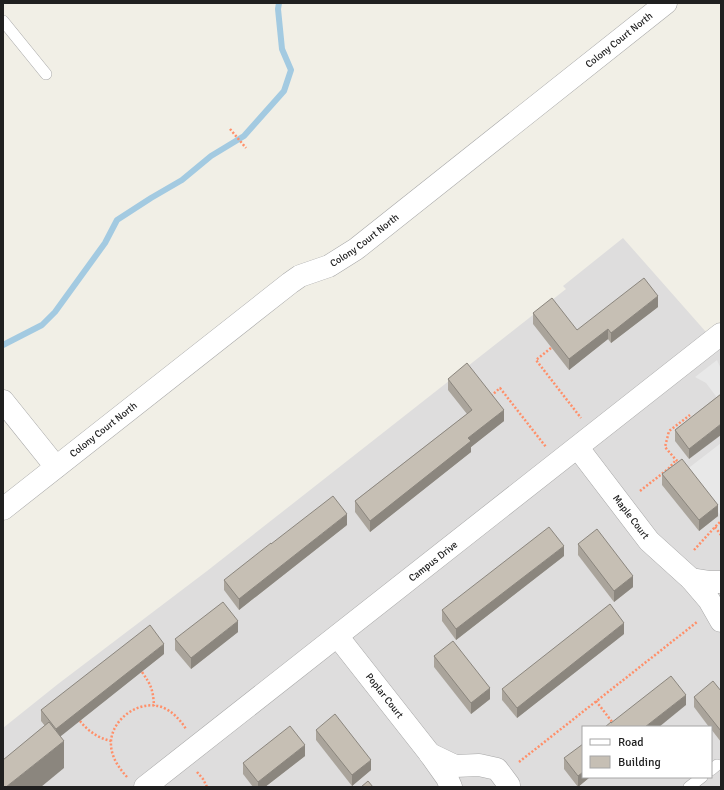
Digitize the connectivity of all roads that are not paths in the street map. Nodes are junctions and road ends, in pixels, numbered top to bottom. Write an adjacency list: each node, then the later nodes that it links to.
1 (666, 3): 7 (street, Colony Court North)
2 (3, 21): 3 (lane)
3 (46, 74)
4 (721, 334): 6 (street, Campus Drive)
5 (3, 401): 7 (street)
6 (578, 448): 9 (street, Maple Court); 12 (street, Campus Drive)
7 (56, 467): 8 (street, Colony Court North)
8 (3, 509)
9 (691, 579): 10 (street); 11 (street, Maple Court)
10 (721, 582)
11 (712, 619)
12 (338, 637): 13 (street, Poplar Court); 15 (street, Campus Drive)
13 (430, 754): 16 (street, Poplar Court); 17 (street, Poplar Court)
14 (701, 778): 18 (lane)
15 (136, 783)
16 (450, 787)
17 (509, 787)
18 (689, 787)

